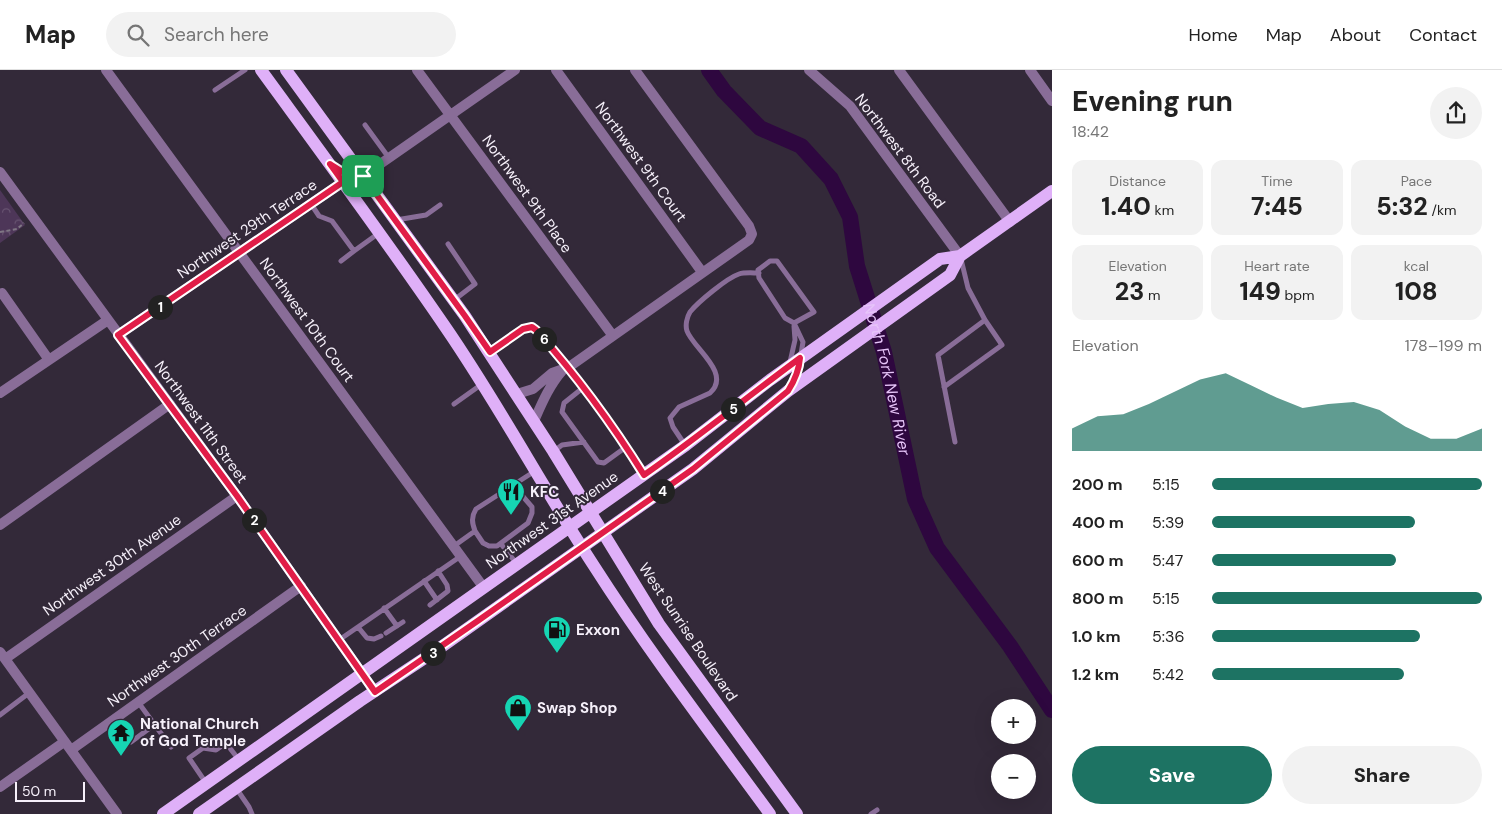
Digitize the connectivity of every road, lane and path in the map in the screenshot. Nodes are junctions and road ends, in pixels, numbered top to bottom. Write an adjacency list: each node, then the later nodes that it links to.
1 (106, 70): 32 (street, Northwest 10th Court)
2 (245, 70): 12 (lane)
3 (260, 70): 17 (main road)
4 (417, 70): 14 (street, Northwest 9th Place)
5 (515, 70): 14 (street)
6 (556, 70): 35 (street, Northwest 9th Court)
7 (635, 70): 35 (street)
8 (809, 70): 33 (street, Northwest 8th Road)
9 (899, 70): 26 (street)
10 (1030, 70): 13 (street)
11 (289, 71): 19 (main road, West Sunrise Boulevard)
12 (215, 90)
13 (1052, 101)
14 (450, 116): 16 (street); 43 (street, Northwest 9th Place)
15 (365, 125): 16 (lane)
16 (390, 158): 19 (street)
17 (330, 164): 19 (main road); 20 (main road)
18 (0, 172): 39 (street, Northwest 11th Street)
19 (363, 176): 22 (main road, West Sunrise Boulevard)
20 (343, 182): 22 (main road); 23 (street, Northwest 29th Terrace); 29 (main road)
21 (1052, 191): 26 (main road, Northwest 31st Avenue)
22 (380, 200): 25 (main road, West Sunrise Boulevard)
23 (311, 203): 31 (lane); 32 (street, Northwest 29th Terrace)
24 (440, 205): 25 (lane)
25 (395, 220): 38 (main road, West Sunrise Boulevard)
26 (1010, 222): 33 (main road, Northwest 31st Avenue)
27 (24, 223): 28 (path)
28 (0, 232)
29 (379, 232): 31 (lane); 48 (main road)
30 (448, 244): 38 (lane)
31 (354, 251): 34 (lane)
32 (239, 254): 42 (street, Northwest 29th Terrace); 72 (street, Northwest 10th Court)
33 (960, 256): 40 (lane); 46 (main road, Northwest 31st Avenue); 51 (main road, Northwest 31st Avenue)
34 (341, 261)
35 (702, 272): 43 (street)
36 (758, 273): 41 (lane); 41 (lane); 59 (lane)
37 (2, 293): 45 (street)
38 (454, 300): 44 (main road, West Sunrise Boulevard)
39 (108, 320): 42 (street, Northwest 11th Street); 45 (street)
40 (985, 320): 50 (lane); 50 (lane)
41 (794, 323): 46 (lane); 46 (lane)
42 (118, 335): 54 (street, Northwest 11th Street)
43 (614, 336): 47 (street)
44 (490, 352): 47 (lane); 53 (main road, West Sunrise Boulevard)
45 (49, 360): 52 (street)
46 (794, 362): 51 (main road); 59 (main road, Northwest 31st Avenue)
47 (566, 368): 49 (lane); 53 (street); 56 (street)
48 (482, 383): 55 (lane); 62 (main road)
49 (584, 386): 57 (lane); 60 (lane)
50 (944, 387): 58 (lane)
51 (788, 391): 70 (main road, Northwest 31st Avenue)
52 (0, 393)
53 (517, 394): 56 (main road, West Sunrise Boulevard)
54 (170, 404): 65 (street, Northwest 11th Street); 67 (street)
55 (454, 404)
56 (534, 421): 61 (main road, West Sunrise Boulevard)
57 (584, 442): 60 (lane); 61 (lane)
58 (955, 442)
59 (686, 445): 63 (main road, Northwest 31st Avenue)
60 (626, 447): 63 (lane)
61 (553, 451): 66 (main road, West Sunrise Boulevard)
62 (536, 470): 64 (lane); 68 (main road)
63 (644, 475): 66 (main road, Northwest 31st Avenue)
64 (513, 485): 69 (lane); 71 (lane)
65 (237, 496): 78 (street, Northwest 11th Street); 87 (street, Northwest 30th Avenue)
66 (591, 512): 68 (main road, Northwest 31st Avenue); 70 (main road, West Sunrise Boulevard)
67 (0, 525)
68 (570, 527): 73 (main road); 75 (main road, Northwest 31st Avenue)
69 (474, 531): 71 (lane); 72 (lane)
70 (604, 533): 73 (main road, Northwest 31st Avenue); 108 (main road, West Sunrise Boulevard)
71 (501, 544): 75 (lane)
72 (453, 546): 74 (street, Northwest 10th Court)
73 (583, 548): 89 (main road, Northwest 31st Avenue); 107 (main road)
74 (461, 555): 76 (lane); 79 (street, Northwest 10th Court)
75 (517, 565): 79 (main road, Northwest 31st Avenue)
76 (438, 571): 77 (lane); 80 (lane)
77 (424, 581): 80 (lane); 82 (lane)
78 (301, 586): 86 (street, Northwest 11th Street); 91 (street, Northwest 30th Terrace)
79 (484, 588): 88 (main road, Northwest 31st Avenue)
80 (437, 600): 81 (lane)
81 (430, 604)
82 (384, 608): 84 (lane); 85 (lane)
83 (403, 622): 84 (lane)
84 (397, 626): 85 (lane)
85 (358, 627): 86 (lane)
86 (339, 640): 88 (street, Northwest 11th Street)
87 (2, 656): 90 (street)
88 (362, 674): 89 (street, Northwest 11th Street); 98 (main road, Northwest 31st Avenue)
89 (375, 692): 101 (main road, Northwest 31st Avenue)
90 (29, 693): 92 (lane); 94 (street)
91 (138, 702): 93 (lane); 97 (street, Northwest 30th Terrace)
92 (0, 715)
93 (154, 725): 95 (lane); 96 (lane)
94 (64, 742): 97 (street); 100 (street)
95 (131, 742)
96 (170, 747)
97 (71, 750): 103 (street)
98 (239, 761): 99 (main road, Northwest 31st Avenue); 99 (lane)
99 (207, 784): 104 (main road, Northwest 31st Avenue)
100 (0, 787)
101 (236, 788): 105 (main road, Northwest 31st Avenue); 106 (lane)
102 (877, 810): 109 (lane)
103 (117, 814)
104 (163, 814)
105 (199, 814)
106 (252, 814)
107 (770, 814)
108 (797, 814)
109 (871, 814)

